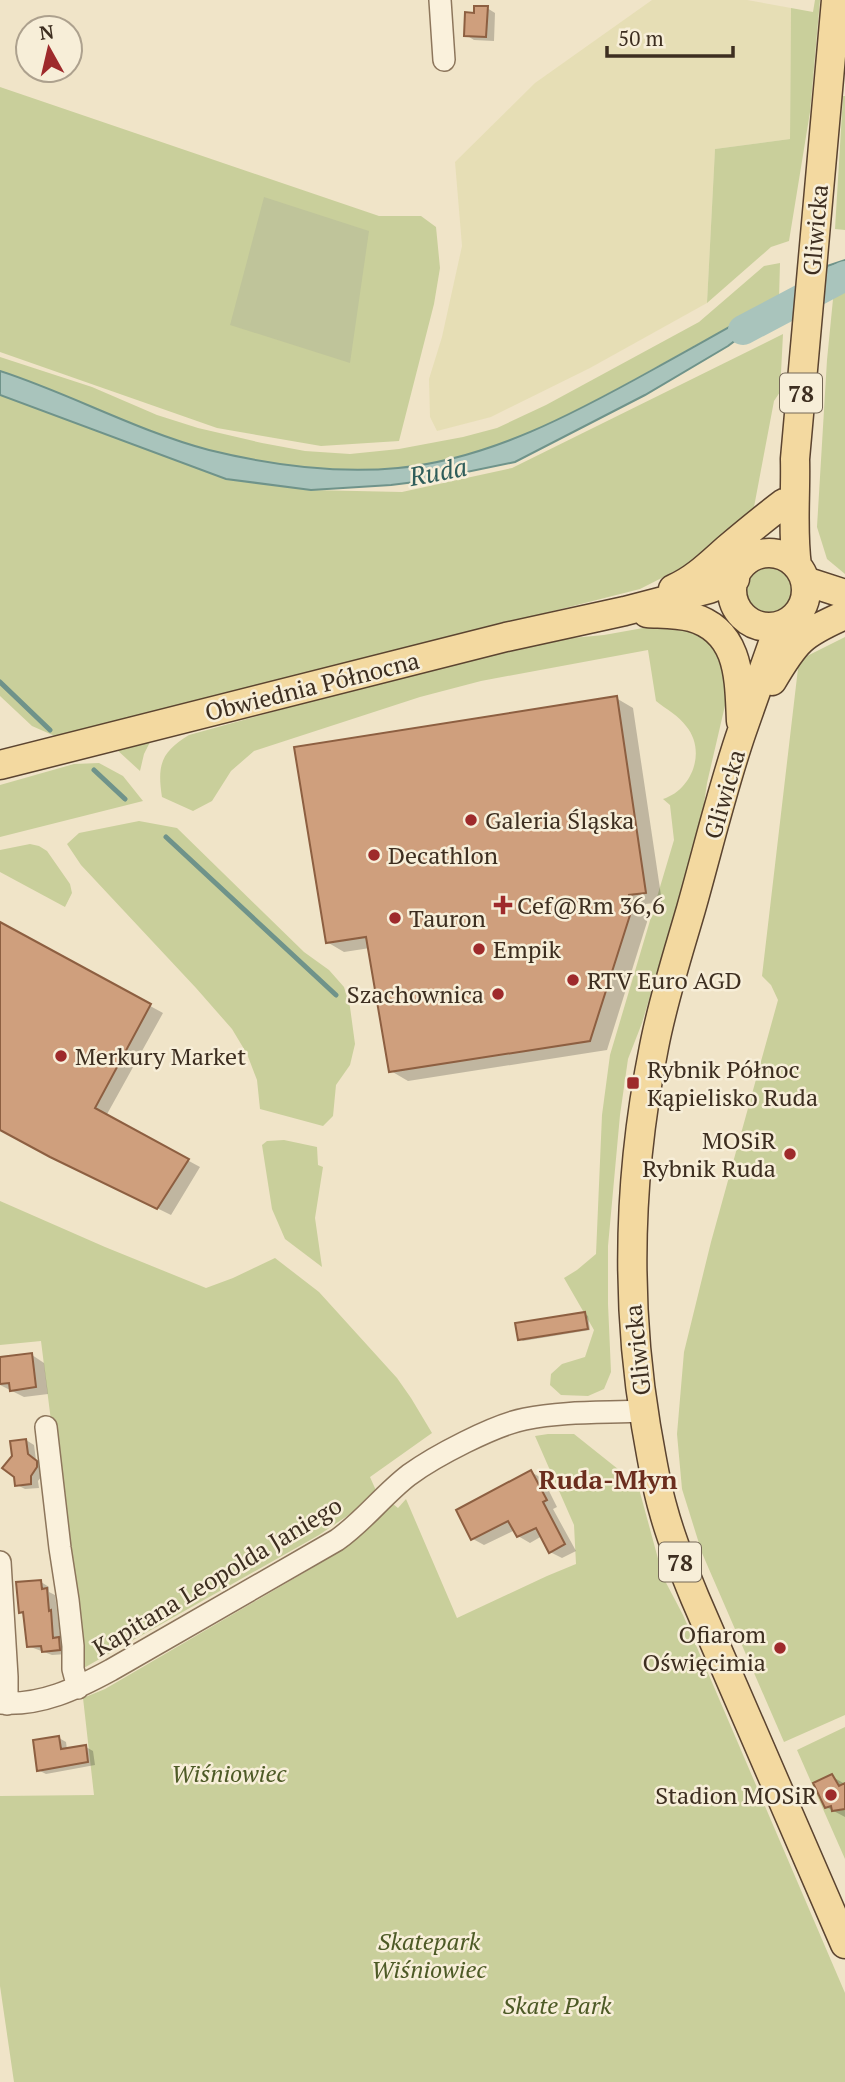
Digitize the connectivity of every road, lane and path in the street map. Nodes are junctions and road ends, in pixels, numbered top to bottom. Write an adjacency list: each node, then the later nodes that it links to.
1 (440, 0): 3 (street)
2 (836, 0): 4 (main road, Gliwicka / 78)
3 (444, 60)
4 (795, 459): 5 (main road, Gliwicka / 78); 7 (main road, Gliwicka / 78)
5 (784, 503): 6 (main road, Gliwicka / 78); 11 (main road)
6 (762, 555): 7 (main road); 8 (main road, 78)
7 (801, 573): 9 (main road); 14 (main road, 78)
8 (735, 579): 11 (main road, Obwiednia Północna); 12 (main road, 78)
9 (845, 594)
10 (845, 608): 14 (main road)
11 (625, 611): 12 (main road, Obwiednia Północna); 15 (main road); 16 (main road, Obwiednia Północna)
12 (743, 615): 14 (main road); 15 (main road, Gliwicka / 78)
13 (845, 615): 15 (main road)
14 (788, 620): 15 (main road, Gliwicka / 78)
15 (742, 731): 17 (main road, Gliwicka / 78)
16 (0, 765)
17 (643, 1411): 20 (street, Kapitana Leopolda Janiego); 22 (main road, Gliwicka / 78)
18 (46, 1427): 20 (street)
19 (0, 1562): 21 (street)
20 (78, 1688): 21 (street, Kapitana Leopolda Janiego)
21 (3, 1704)
22 (845, 1944)

